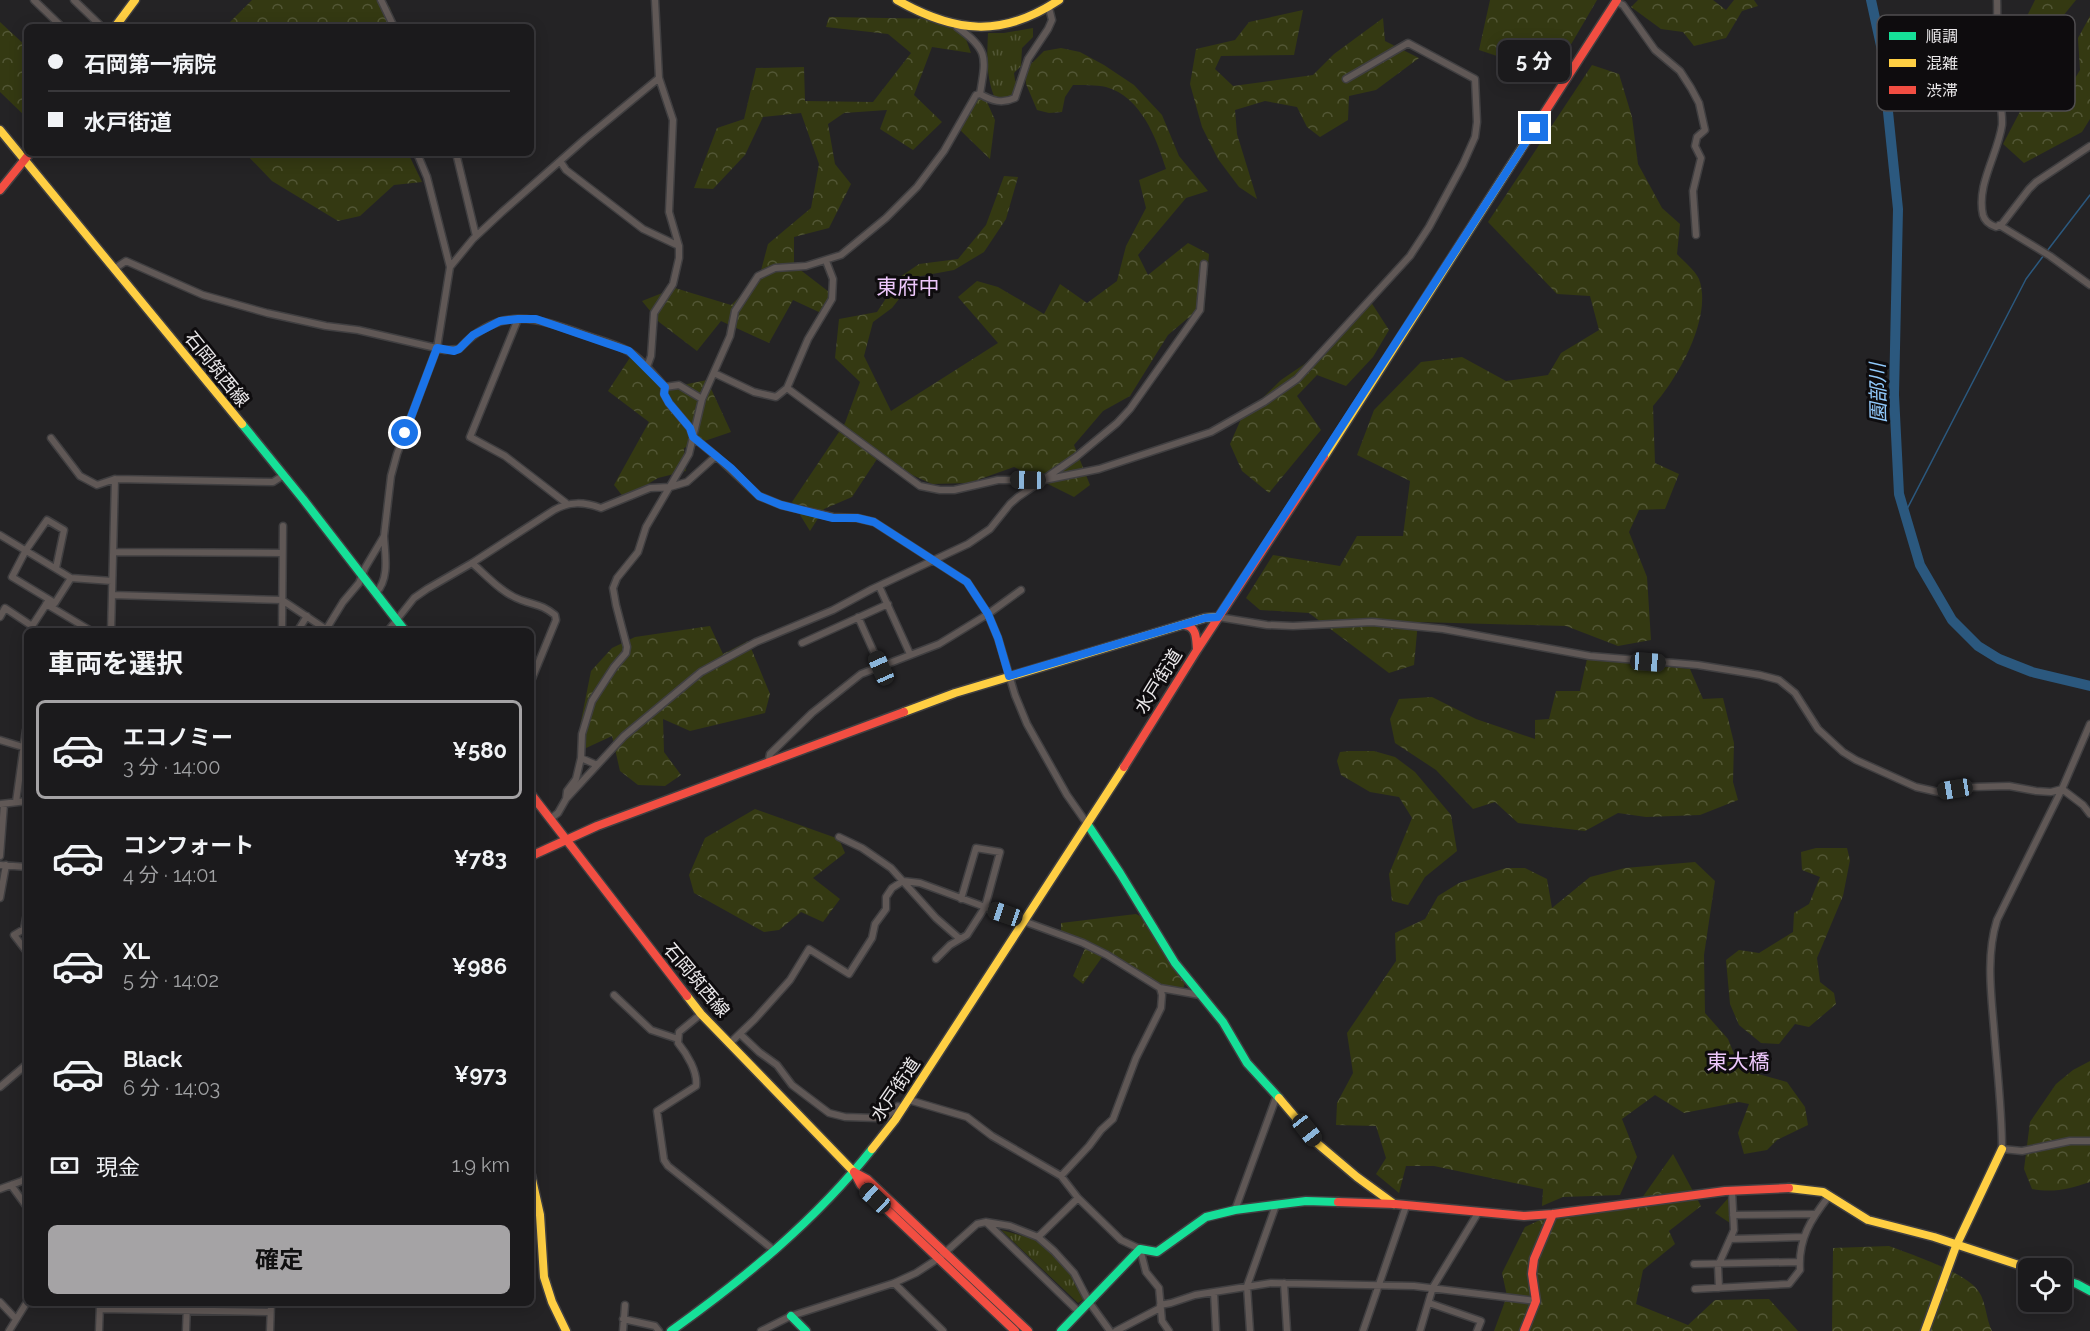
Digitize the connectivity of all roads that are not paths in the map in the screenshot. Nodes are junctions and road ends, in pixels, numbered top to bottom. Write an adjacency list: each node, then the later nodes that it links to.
1 (34, 0): 10 (street)
2 (74, 0): 11 (street)
3 (135, 0): 12 (main road)
4 (381, 0): 13 (street)
5 (656, 0): 15 (street)
6 (897, 0): 14 (main road)
7 (1059, 0): 9 (main road)
8 (1615, 1): 28 (street); 74 (main road, 水戸街道)
9 (1049, 8): 14 (main road); 17 (street)
10 (59, 24)
11 (99, 24)
12 (117, 24)
13 (393, 24)
14 (954, 24): 17 (street)
15 (659, 78): 25 (street); 30 (street)
16 (1346, 79): 48 (street)
17 (980, 94): 31 (street)
18 (2001, 111): 27 (street)
19 (0, 130): 21 (main road, 石岡筑西線)
20 (2090, 146): 27 (street)
21 (24, 153)
22 (27, 156): 26 (main road); 34 (main road, 石岡筑西線)
23 (418, 156): 33 (street)
24 (457, 156): 29 (street)
25 (560, 161): 29 (street); 30 (street)
26 (0, 190)
27 (1999, 225): 35 (street)
28 (1696, 235)
29 (476, 236): 33 (street)
30 (679, 246): 38 (street)
31 (826, 261): 39 (street); 41 (street)
32 (1204, 264): 48 (street)
33 (450, 267): 37 (street)
34 (114, 269): 37 (street); 46 (main road, 石岡筑西線)
35 (2090, 285)
36 (518, 319): 37 (street); 38 (street); 50 (street)
37 (437, 348): 53 (street)
38 (647, 367): 40 (street)
39 (714, 373): 41 (street); 42 (street)
40 (665, 387): 42 (street); 43 (street)
41 (787, 388): 48 (street)
42 (702, 399): 43 (street)
43 (693, 437): 45 (street); 49 (street)
44 (51, 438): 47 (street)
45 (716, 456): 49 (street); 57 (street)
46 (284, 475): 47 (street); 60 (main road, 石岡筑西線)
47 (115, 479): 55 (street)
48 (1044, 480): 57 (street)
49 (670, 487): 50 (street); 95 (street)
50 (566, 503): 58 (street)
51 (283, 526): 56 (street)
52 (0, 535): 54 (street)
53 (384, 536): 60 (street); 65 (street)
54 (26, 550): 59 (street); 59 (street); 68 (street)
55 (114, 552): 56 (street); 62 (street)
56 (282, 553): 67 (street)
57 (934, 561): 63 (street); 70 (street)
58 (472, 563): 75 (street); 89 (street)
59 (56, 568): 61 (street)
60 (362, 575): 65 (main road, 石岡筑西線); 82 (street)
61 (71, 578): 62 (street); 68 (street)
62 (112, 581): 66 (street)
63 (879, 586): 69 (street); 97 (street)
64 (1021, 590): 70 (street)
65 (376, 593): 75 (main road, 石岡筑西線)
66 (112, 595): 67 (street); 78 (street)
67 (282, 600): 71 (street); 79 (street)
68 (48, 602): 72 (street); 77 (street)
69 (888, 604): 73 (street); 87 (street)
70 (988, 614): 87 (street); 90 (street)
71 (308, 616): 80 (street); 81 (street)
72 (0, 617)
73 (858, 617): 85 (street); 88 (street)
74 (1218, 617): 76 (main road); 86 (main road, 水戸街道); 98 (street)
75 (397, 620): 83 (street); 84 (main road, 石岡筑西線)
76 (1185, 625): 86 (main road); 90 (main road)
77 (87, 628)
78 (111, 628)
79 (282, 628)
80 (300, 628)
81 (325, 628)
82 (329, 628)
83 (390, 628)
84 (402, 628)
85 (802, 643)
86 (1197, 650): 106 (main road, 水戸街道)
87 (910, 654): 88 (street)
88 (881, 668): 96 (street)
89 (534, 674)
90 (1009, 676): 96 (main road); 106 (street)
91 (2090, 724): 98 (street)
92 (0, 740): 94 (street)
93 (24, 741): 94 (street)
94 (23, 747): 102 (street)
95 (582, 758): 97 (street); 100 (street)
96 (768, 764): 108 (main road)
97 (597, 765): 100 (street)
98 (2062, 789): 104 (street); 134 (street)
99 (534, 799): 105 (main road, 石岡筑西線)
100 (566, 799): 105 (street)
101 (24, 801): 102 (street)
102 (16, 802): 103 (street)
103 (2, 804): 110 (street)
104 (2090, 814)
105 (550, 819): 108 (main road, 石岡筑西線)
106 (1088, 825): 117 (main road, 水戸街道); 124 (main road)
107 (839, 837): 113 (street)
108 (566, 840): 109 (main road); 125 (main road, 石岡筑西線)
109 (534, 855)
110 (0, 856)
111 (3, 865): 112 (street); 114 (street)
112 (24, 867)
113 (903, 881): 115 (street); 119 (street); 126 (street)
114 (0, 898)
115 (961, 899): 116 (street); 116 (street)
116 (986, 907): 117 (street); 119 (street)
117 (1025, 920): 122 (street); 132 (main road, 水戸街道)
118 (24, 929): 120 (street)
119 (960, 939): 121 (street)
120 (24, 948)
121 (936, 959)
122 (1160, 988): 124 (street); 136 (street)
123 (614, 995): 127 (street)
124 (1200, 995): 131 (main road)
125 (701, 1014): 127 (street); 128 (main road, 石岡筑西線)
126 (740, 1034): 128 (street); 132 (street)
127 (678, 1039): 159 (street)
128 (729, 1044): 135 (main road, 石岡筑西線)
129 (24, 1067): 130 (street)
130 (0, 1087)
131 (1277, 1095): 145 (main road); 148 (street)
132 (906, 1104): 135 (main road, 水戸街道); 136 (street)
133 (2090, 1141): 134 (street)
134 (2002, 1149): 157 (main road)
135 (854, 1172): 159 (main road, 水戸街道); 160 (main road, 石岡筑西線)
136 (1061, 1176): 143 (street)
137 (24, 1178): 138 (street)
138 (11, 1185): 139 (street); 144 (street)
139 (0, 1188)
140 (534, 1188): 195 (main road)
141 (1732, 1191): 142 (main road); 150 (main road); 152 (street)
142 (1829, 1196): 151 (street); 157 (main road)
143 (1078, 1198): 154 (street); 158 (street)
144 (24, 1204)
145 (1395, 1204): 146 (main road); 147 (main road)
146 (1276, 1205): 148 (main road); 169 (street)
147 (1406, 1206): 149 (main road); 168 (street)
148 (1235, 1210): 158 (main road)
149 (1478, 1212): 150 (main road); 170 (street)
150 (1553, 1214): 177 (main road)
151 (1814, 1214): 152 (street); 155 (street)
152 (1733, 1215): 156 (street)
153 (986, 1222): 154 (street); 160 (street); 187 (street)
154 (1038, 1237): 176 (street)
155 (1804, 1238): 156 (street); 161 (street)
156 (1730, 1239): 162 (street)
157 (1956, 1246): 164 (main road); 215 (main road)
158 (1140, 1249): 176 (main road); 184 (street)
159 (776, 1251): 198 (main road, 水戸街道)
160 (942, 1255): 167 (street); 202 (main road); 203 (main road)
161 (1799, 1262): 162 (street); 171 (street)
162 (1719, 1263): 163 (street); 171 (street)
163 (1694, 1264)
164 (2018, 1265)
165 (2072, 1282): 173 (main road)
166 (1284, 1283): 168 (street); 169 (street); 210 (street)
167 (894, 1284): 188 (street); 201 (street)
168 (1378, 1284): 170 (street); 211 (street)
169 (1248, 1286): 174 (street); 209 (street)
170 (1433, 1287): 177 (street); 178 (street)
171 (1719, 1288): 172 (street)
172 (1695, 1289)
173 (2090, 1290)
174 (1214, 1292): 184 (street); 208 (street)
175 (0, 1302): 190 (street)
176 (1089, 1302): 187 (main road); 205 (street)
177 (1536, 1302): 214 (main road)
178 (1429, 1303): 212 (street); 213 (street)
179 (625, 1305): 189 (street)
180 (24, 1306): 190 (street)
181 (100, 1306): 185 (street); 192 (street)
182 (187, 1306): 185 (street)
183 (270, 1306): 186 (street)
184 (1160, 1306): 206 (street); 207 (street)
185 (186, 1312): 186 (street); 193 (street)
186 (270, 1312): 194 (street)
187 (1079, 1312): 204 (main road)
188 (791, 1316): 199 (street); 200 (main road)
189 (623, 1318): 196 (street); 197 (street)
190 (16, 1319): 191 (street)
191 (9, 1331)
192 (99, 1331)
193 (186, 1331)
194 (270, 1331)
195 (566, 1331)
196 (623, 1331)
197 (659, 1331)
198 (671, 1331)
199 (761, 1331)
200 (806, 1331)
201 (943, 1331)
202 (1016, 1331)
203 (1028, 1331)
204 (1061, 1331)
205 (1110, 1331)
206 (1116, 1331)
207 (1169, 1331)
208 (1216, 1331)
209 (1250, 1331)
210 (1287, 1331)
211 (1363, 1331)
212 (1420, 1331)
213 (1477, 1331)
214 (1524, 1331)
215 (1926, 1331)

